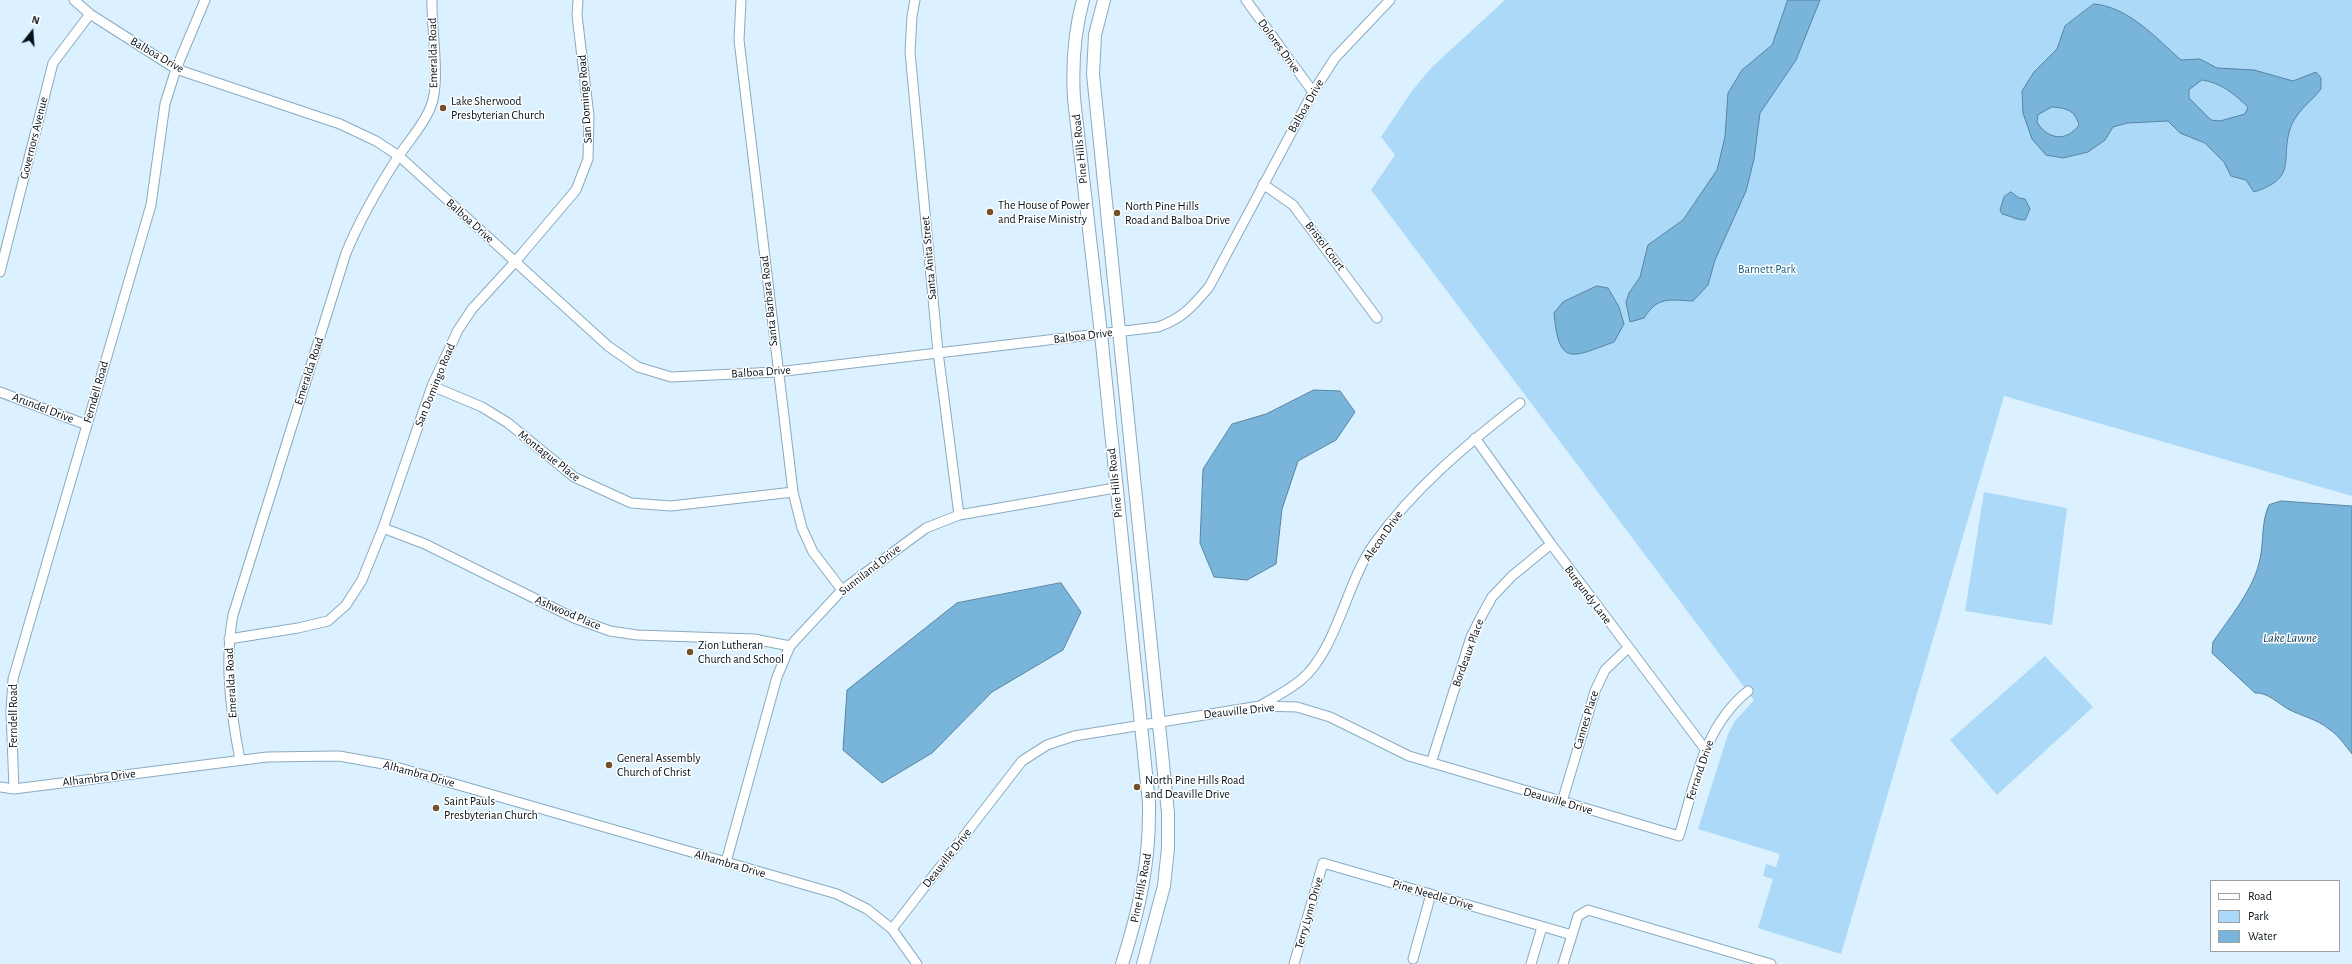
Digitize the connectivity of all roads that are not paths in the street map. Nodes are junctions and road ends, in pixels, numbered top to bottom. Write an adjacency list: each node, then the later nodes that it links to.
1 (74, 0): 11 (street, Balboa Drive)
2 (205, 0): 12 (street, Ferndell Road)
3 (432, 0): 14 (street, Emeralda Road)
4 (578, 0): 17 (street, San Domingo Road)
5 (741, 0): 23 (street, Santa Barbara Road)
6 (915, 0): 22 (street, Santa Anita Street)
7 (1083, 0): 21 (main road, Pine Hills Road)
8 (1104, 0): 20 (main road, Pine Hills Road)
9 (1246, 0): 13 (street, Dolores Drive)
10 (1390, 0): 13 (street, Balboa Drive)
11 (90, 14): 12 (street, Balboa Drive); 16 (street, Governors Avenue)
12 (176, 69): 14 (street, Balboa Drive); 27 (street, Ferndell Road)
13 (1313, 92): 15 (street, Balboa Drive)
14 (399, 156): 17 (street, Balboa Drive); 35 (street, Emeralda Road)
15 (1263, 184): 19 (street, Bristol Court); 20 (street, Balboa Drive)
16 (4, 240): 18 (street, Governors Avenue)
17 (515, 262): 23 (street, Balboa Drive); 24 (street, San Domingo Road)
18 (0, 272)
19 (1377, 318)
20 (1120, 332): 21 (street, Balboa Drive); 40 (main road, Pine Hills Road)
21 (1101, 334): 22 (street, Balboa Drive); 29 (main road, Pine Hills Road)
22 (938, 352): 23 (street, Balboa Drive); 31 (street, Santa Anita Street)
23 (777, 372): 30 (street, Santa Barbara Road)
24 (432, 386): 30 (street, Montague Place); 32 (street, San Domingo Road)
25 (0, 392): 27 (street, Arundel Drive)
26 (1520, 403): 28 (street, Alecon Drive)
27 (87, 425): 46 (street, Ferndell Road)
28 (1475, 438): 33 (street, Burgundy Lane); 39 (street, Alecon Drive)
29 (1115, 488): 31 (street, Sunniland Drive); 41 (main road, Pine Hills Road)
30 (793, 492): 34 (street, Santa Barbara Road)
31 (960, 515): 34 (street, Sunniland Drive)
32 (383, 528): 35 (street, San Domingo Road); 36 (street, Ashwood Place)
33 (1551, 544): 37 (street, Burgundy Lane); 44 (street, Bordeaux Place)
34 (842, 590): 36 (street, Sunniland Drive)
35 (229, 638): 43 (street, Emeralda Road)
36 (790, 646): 49 (street, Sunniland Drive)
37 (1628, 648): 42 (street, Burgundy Lane); 47 (street, Cannes Place)
38 (1748, 692): 42 (street, Ferrand Drive)
39 (1260, 706): 40 (street, Deauville Drive); 44 (street, Deauville Drive)
40 (1160, 721): 41 (street, Deauville Drive); 58 (main road, Pine Hills Road)
41 (1141, 724): 53 (street, Deauville Drive); 57 (main road, Pine Hills Road)
42 (1705, 749): 48 (street, Ferrand Drive)
43 (240, 760): 46 (street, Alhambra Drive); 49 (street, Alhambra Drive)
44 (1431, 763): 47 (street, Deauville Drive)
45 (0, 786): 46 (street, Alhambra Drive)
46 (14, 789)
47 (1562, 802): 48 (street, Deauville Drive)
48 (1679, 836)
49 (726, 862): 53 (street, Alhambra Drive)
50 (1324, 863): 51 (street, Pine Needle Drive); 59 (street, Terry Lynn Drive)
51 (1431, 894): 52 (street, Pine Needle Drive); 55 (street)
52 (1542, 927): 54 (street, Pine Needle Drive); 60 (street)
53 (892, 929): 56 (street, Alhambra Drive)
54 (1572, 934): 61 (street); 62 (street)
55 (1413, 959)
56 (917, 964)
57 (1122, 964)
58 (1143, 964)
59 (1294, 964)
60 (1532, 964)
61 (1563, 964)
62 (1771, 964)

